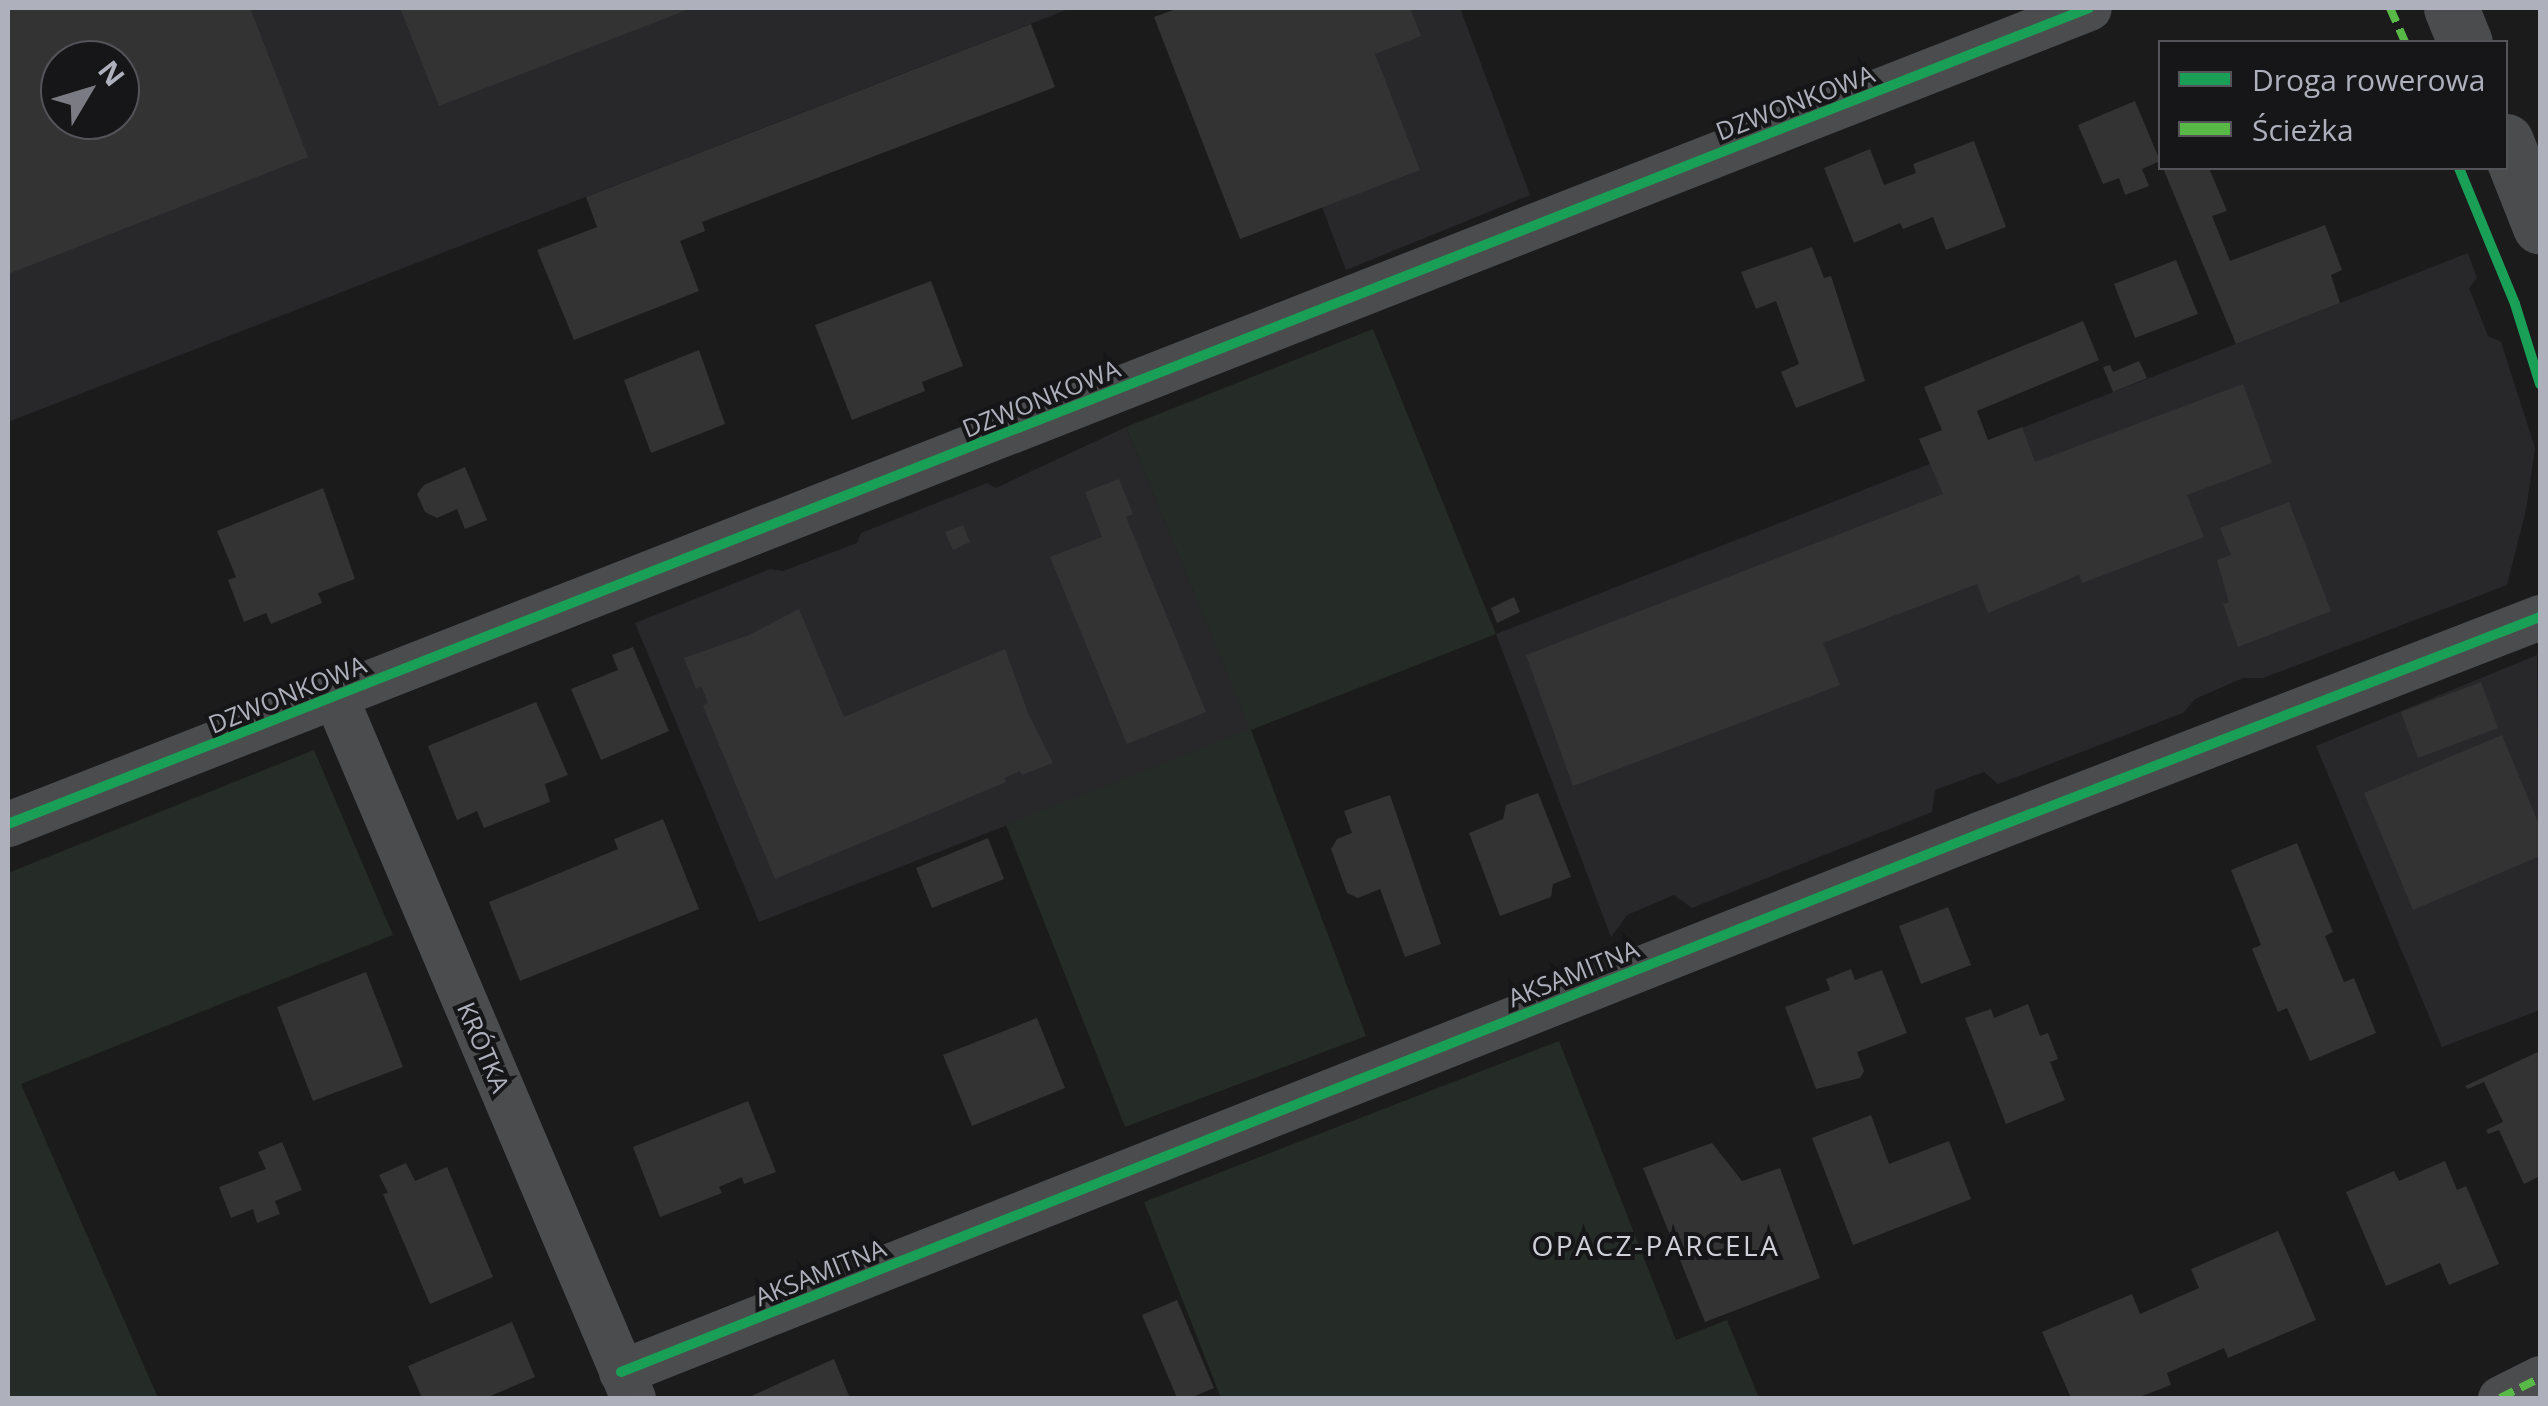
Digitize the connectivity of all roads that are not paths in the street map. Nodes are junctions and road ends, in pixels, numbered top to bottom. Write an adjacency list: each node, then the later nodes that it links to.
1 (2089, 8): 7 (street, DZWONKOWA)
2 (2451, 8): 3 (street)
3 (2464, 40)
4 (2508, 146): 5 (street)
5 (2540, 226)
6 (2540, 617): 10 (street, AKSAMITNA)
7 (334, 696): 8 (street, DZWONKOWA); 10 (street, KRÓTKA)
8 (8, 824)
9 (2540, 1378): 11 (street)
10 (627, 1385)
11 (2500, 1398)

